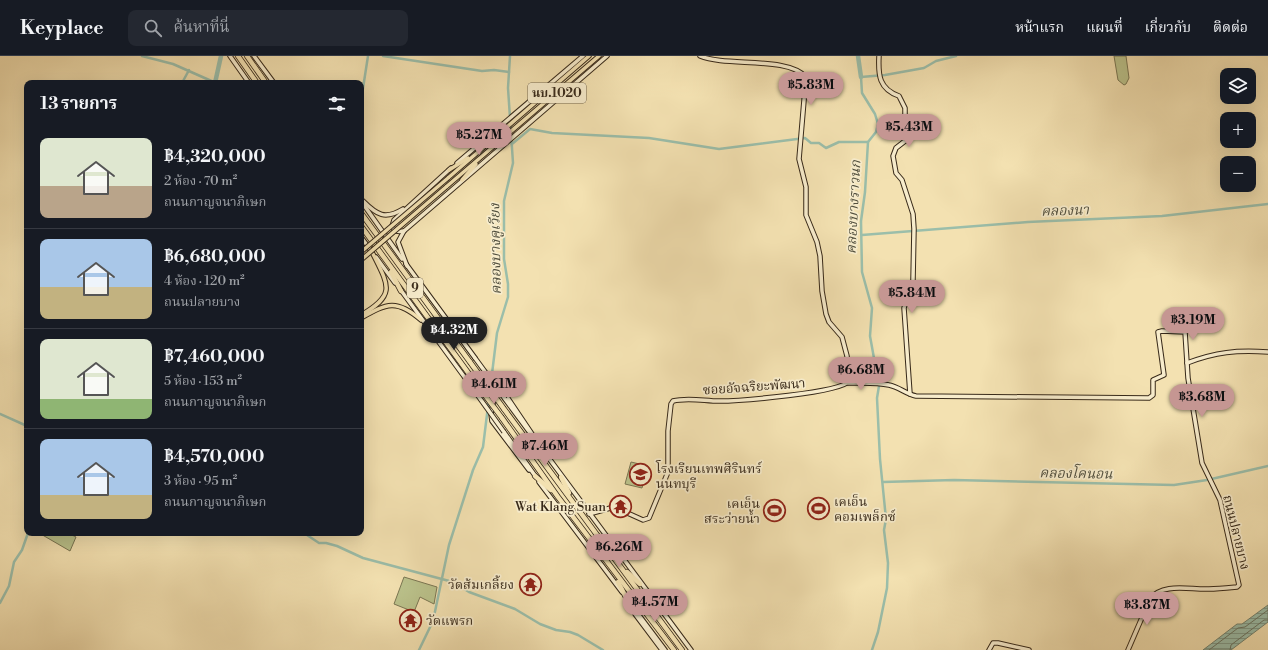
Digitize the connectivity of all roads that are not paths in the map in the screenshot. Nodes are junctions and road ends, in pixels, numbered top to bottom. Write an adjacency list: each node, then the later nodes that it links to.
1 (230, 56): 12 (street)
2 (238, 56): 13 (highway)
3 (247, 56): 11 (highway)
4 (252, 56): 11 (highway); 15 (street)
5 (583, 56): 18 (street, นบ.1020)
6 (588, 56): 16 (main road, นบ.1020)
7 (599, 56): 17 (main road, นบ.1020)
8 (607, 56): 19 (street, นบ.1020)
9 (700, 56): 38 (street)
10 (879, 56): 39 (street)
11 (255, 66): 14 (highway)
12 (247, 80)
13 (255, 80)
14 (264, 80)
15 (272, 80)
16 (481, 150): 18 (main road); 27 (main road, นบ.1020, bridge)
17 (485, 154): 19 (main road); 29 (main road, นบ.1020, bridge)
18 (449, 170): 22 (street, นบ.1020)
19 (462, 180): 25 (street, นบ.1020)
20 (364, 203): 22 (street, นบ.1020)
21 (364, 204): 31 (street)
22 (406, 207): 25 (street, นบ.1020)
23 (364, 217): 44 (highway, 9, bridge)
24 (364, 230): 30 (highway, 9)
25 (404, 231): 31 (street)
26 (364, 241): 28 (street)
27 (364, 249)
28 (373, 254): 32 (street); 33 (main road)
29 (364, 257)
30 (387, 261): 32 (highway); 43 (highway, 9, bridge)
31 (407, 266): 40 (street, bridge)
32 (401, 291): 35 (street)
33 (364, 313)
34 (364, 316): 35 (main road)
35 (421, 320): 41 (street, bridge)
36 (1268, 352): 37 (street)
37 (1187, 363): 39 (street, ถนนปลายบาง); 57 (street, ถนนปลายบาง)
38 (848, 383): 39 (street, ถนนปลายบาง); 45 (street, ซอยอัจฉริยะพัฒนา)
39 (910, 394)
40 (533, 437): 41 (street); 42 (street)
41 (535, 475): 43 (highway); 49 (street)
42 (561, 477): 44 (highway); 45 (street)
43 (558, 497): 47 (highway, 9)
44 (580, 512): 46 (highway, 9)
45 (589, 514): 48 (street)
46 (617, 562): 48 (highway); 53 (highway, 9)
47 (614, 572): 49 (highway); 52 (highway, 9)
48 (640, 584): 54 (street)
49 (631, 604): 50 (street); 51 (street)
50 (662, 650)
51 (665, 650)
52 (674, 650)
53 (682, 650)
54 (692, 650)
55 (989, 650): 56 (street)
56 (1029, 650)
57 (1128, 650)

